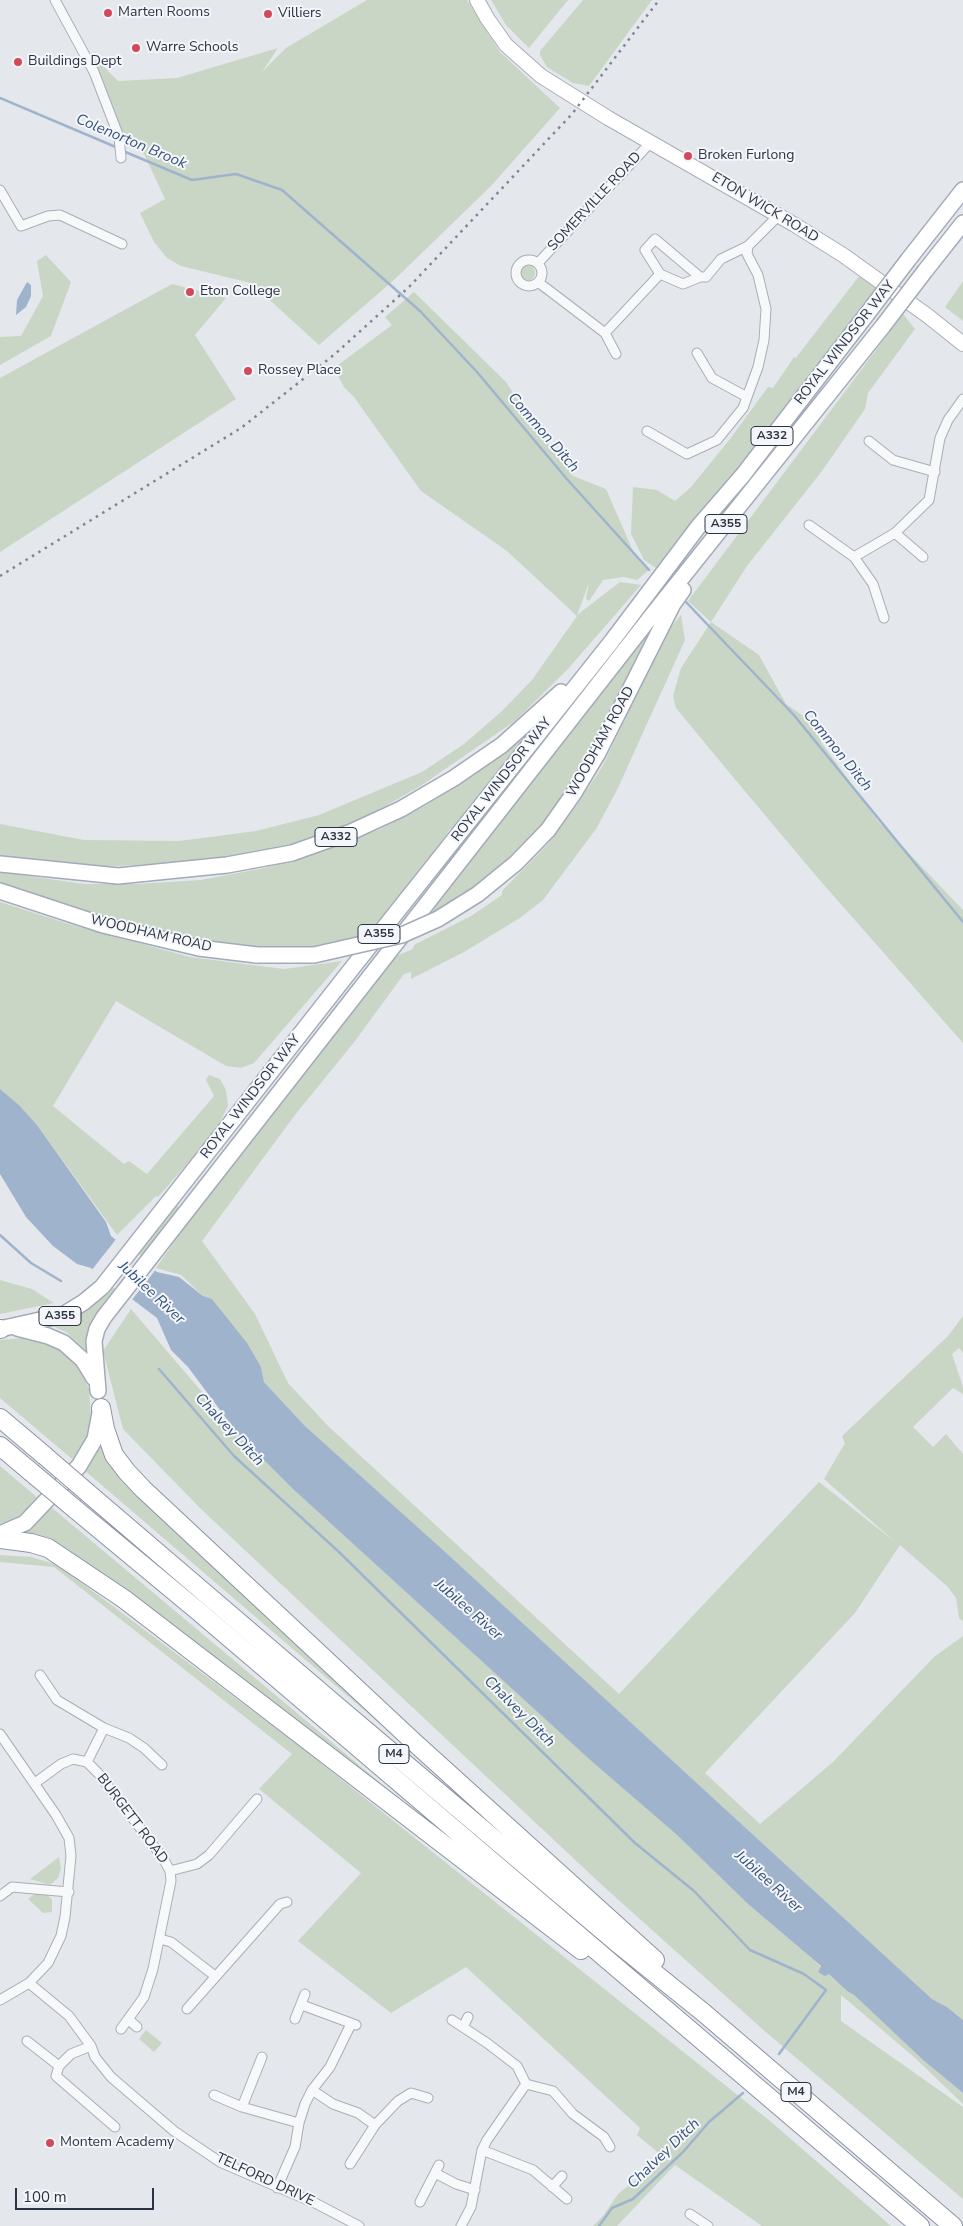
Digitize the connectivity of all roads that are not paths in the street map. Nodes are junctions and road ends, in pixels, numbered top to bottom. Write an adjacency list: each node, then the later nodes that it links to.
1 (55, 0): 4 (street)
2 (477, 0): 3 (main road, ETON WICK ROAD)
3 (651, 142): 7 (main road, ETON WICK ROAD); 11 (street, SOMERVILLE ROAD)
4 (121, 158)
5 (0, 190): 9 (street)
6 (963, 190): 32 (main road, ROYAL WINDSOR WAY / A332, bridge)
7 (778, 215): 10 (street); 16 (main road, ETON WICK ROAD)
8 (963, 222): 24 (main road, ROYAL WINDSOR WAY / A332, bridge)
9 (122, 244)
10 (748, 246): 13 (street); 19 (street)
11 (538, 263): 14 (street); 14 (street)
12 (660, 274): 13 (street); 13 (street); 15 (street)
13 (700, 278)
14 (538, 282): 15 (street)
15 (605, 333): 18 (street)
16 (963, 344)
17 (697, 353): 19 (street)
18 (616, 354)
19 (747, 397): 21 (street)
20 (963, 399): 23 (street)
21 (647, 431)
22 (869, 441): 23 (street)
23 (935, 472): 26 (street)
24 (760, 480): 29 (main road, ROYAL WINDSOR WAY / A355)
25 (809, 525): 27 (street)
26 (895, 533): 27 (street); 28 (street)
27 (854, 557): 31 (street)
28 (924, 557)
29 (692, 571): 30 (main road, WOODHAM ROAD)
30 (658, 618): 34 (main road, WOODHAM ROAD, bridge); 36 (main road, ROYAL WINDSOR WAY / A355)
31 (884, 618)
32 (612, 641): 33 (main road, A332); 35 (main road, ROYAL WINDSOR WAY / A355)
33 (0, 864)
34 (0, 891)
35 (3, 1328): 36 (main road)
36 (100, 1399): 39 (main road, ROYAL WINDSOR WAY); 61 (highway, M4)
37 (0, 1418): 61 (highway, M4, bridge)
38 (0, 1446): 62 (highway, M4, bridge)
39 (0, 1534)
40 (0, 1539): 62 (highway, M4)
41 (40, 1675): 43 (street)
42 (55, 1679): 43 (street)
43 (46, 1684): 44 (street)
44 (104, 1728): 46 (street); 47 (street)
45 (0, 1734): 48 (street)
46 (87, 1762): 48 (street, BURGETT ROAD); 50 (street, BURGETT ROAD)
47 (162, 1764)
48 (35, 1783): 51 (street)
49 (257, 1799): 50 (street)
50 (170, 1872): 54 (street, BURGETT ROAD)
51 (69, 1892): 52 (street); 56 (street)
52 (0, 1896)
53 (286, 1902): 55 (street)
54 (160, 1939): 55 (street); 65 (street, BURGETT ROAD)
55 (215, 1976): 60 (street)
56 (29, 1983): 58 (street); 71 (street, TELFORD DRIVE)
57 (305, 1994): 59 (street)
58 (0, 2000)
59 (302, 2005): 64 (street); 75 (street)
60 (187, 2009)
61 (704, 2013): 96 (highway, M4)
62 (672, 2016): 95 (highway, M4)
63 (468, 2017): 68 (street)
64 (295, 2019)
65 (129, 2020): 67 (street); 69 (street, BURGETT ROAD)
66 (452, 2020): 68 (street)
67 (137, 2026)
68 (463, 2027): 74 (street)
69 (121, 2029)
70 (26, 2041): 73 (street)
71 (91, 2046): 73 (street); 87 (street, TELFORD DRIVE)
72 (262, 2058): 78 (street)
73 (59, 2066): 81 (street)
74 (526, 2084): 82 (street); 83 (street)
75 (312, 2090): 79 (street); 80 (street)
76 (214, 2094): 78 (street)
77 (428, 2098): 80 (street)
78 (242, 2107): 79 (street)
79 (299, 2123): 87 (street)
80 (375, 2125): 84 (street)
81 (114, 2127)
82 (610, 2147)
83 (482, 2150): 86 (street); 88 (street)
84 (350, 2164)
85 (562, 2176): 86 (street)
86 (552, 2187): 89 (street)
87 (278, 2188): 92 (street, TELFORD DRIVE)
88 (475, 2190): 90 (street); 93 (street)
89 (566, 2200)
90 (420, 2202)
91 (690, 2214): 94 (street)
92 (359, 2226)
93 (462, 2226)
94 (708, 2226)
95 (920, 2226)
96 (953, 2226)

